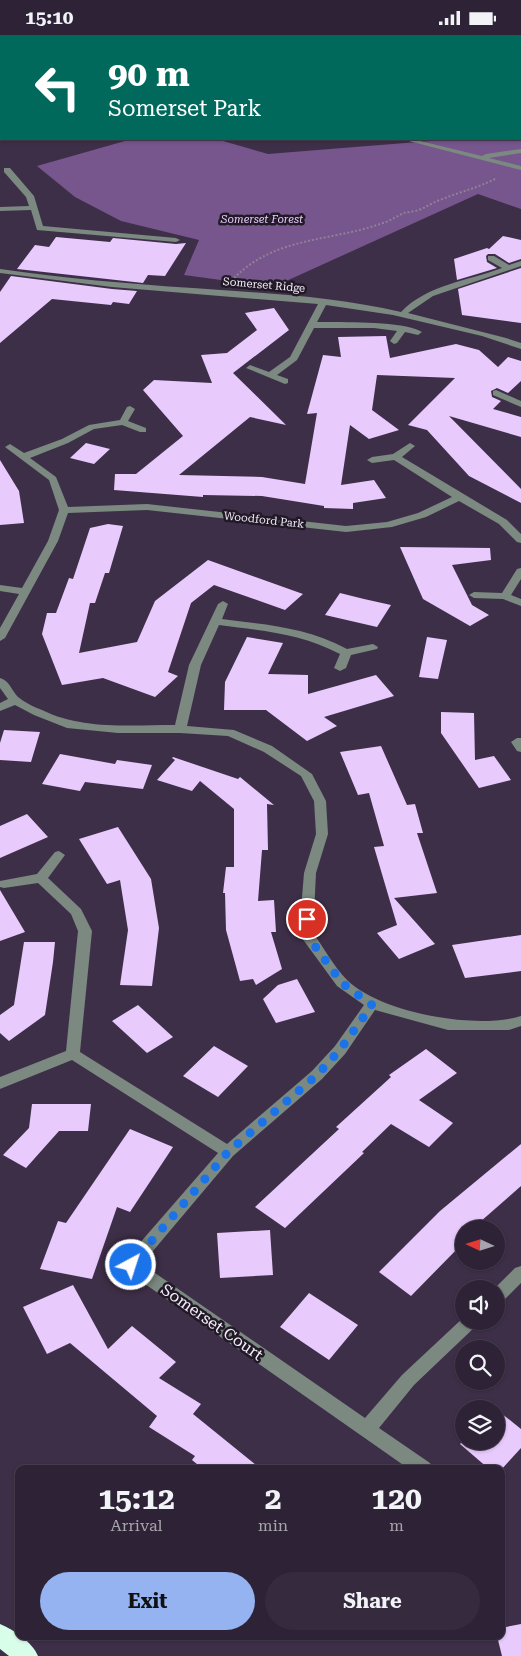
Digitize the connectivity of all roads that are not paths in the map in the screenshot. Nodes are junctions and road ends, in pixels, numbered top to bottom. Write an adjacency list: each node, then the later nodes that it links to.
1 (409, 140): 3 (street)
2 (521, 151): 3 (street)
3 (481, 157): 4 (street)
4 (519, 168)
5 (7, 170): 6 (street)
6 (35, 208): 7 (street); 8 (street)
7 (0, 209)
8 (176, 240)
9 (491, 258): 11 (street)
10 (521, 263): 11 (street)
11 (509, 268): 14 (street)
12 (0, 271): 13 (street, Somerset Ridge)
13 (323, 301): 14 (street, Somerset Ridge); 15 (street)
14 (404, 313): 20 (street, Somerset Ridge)
15 (312, 325): 16 (street); 23 (street)
16 (402, 329): 17 (street); 19 (street)
17 (418, 332)
18 (521, 338): 20 (street)
19 (394, 341)
20 (512, 342): 21 (street, Somerset Ridge)
21 (521, 346)
22 (250, 368): 23 (street)
23 (271, 375): 24 (street)
24 (285, 381)
25 (496, 393): 26 (street)
26 (519, 401)
27 (130, 409): 28 (street)
28 (123, 422): 29 (street); 32 (street)
29 (143, 430)
30 (410, 446): 33 (street)
31 (10, 447): 32 (street)
32 (23, 457): 36 (street)
33 (396, 457): 34 (street); 35 (street)
34 (372, 460)
35 (459, 497): 36 (street, Woodford Park); 37 (street)
36 (64, 510): 40 (street)
37 (521, 540)
38 (521, 571): 42 (street)
39 (0, 588): 40 (street)
40 (24, 592): 46 (street)
41 (474, 595): 42 (street)
42 (505, 596): 43 (street)
43 (521, 603)
44 (223, 604): 45 (street)
45 (216, 621): 48 (street); 53 (street)
46 (0, 638)
47 (373, 647): 48 (street)
48 (346, 653): 49 (street)
49 (340, 668)
50 (0, 681): 51 (street)
51 (15, 700): 52 (street); 53 (street)
52 (0, 708)
53 (180, 729): 59 (street)
54 (521, 742): 55 (street)
55 (521, 748)
56 (59, 855): 57 (street)
57 (41, 878): 58 (street); 61 (street)
58 (4, 884)
59 (372, 1005): 60 (street); 63 (street, Somerset Court)
60 (521, 1021)
61 (73, 1054): 62 (street); 63 (street)
62 (0, 1083)
63 (228, 1152): 67 (street, Somerset Court)
64 (521, 1273): 65 (street)
65 (505, 1288)
66 (461, 1330): 67 (street)
67 (367, 1429): 68 (street, Somerset Court)
68 (418, 1465)
69 (0, 1635): 70 (highway)
70 (27, 1656)

